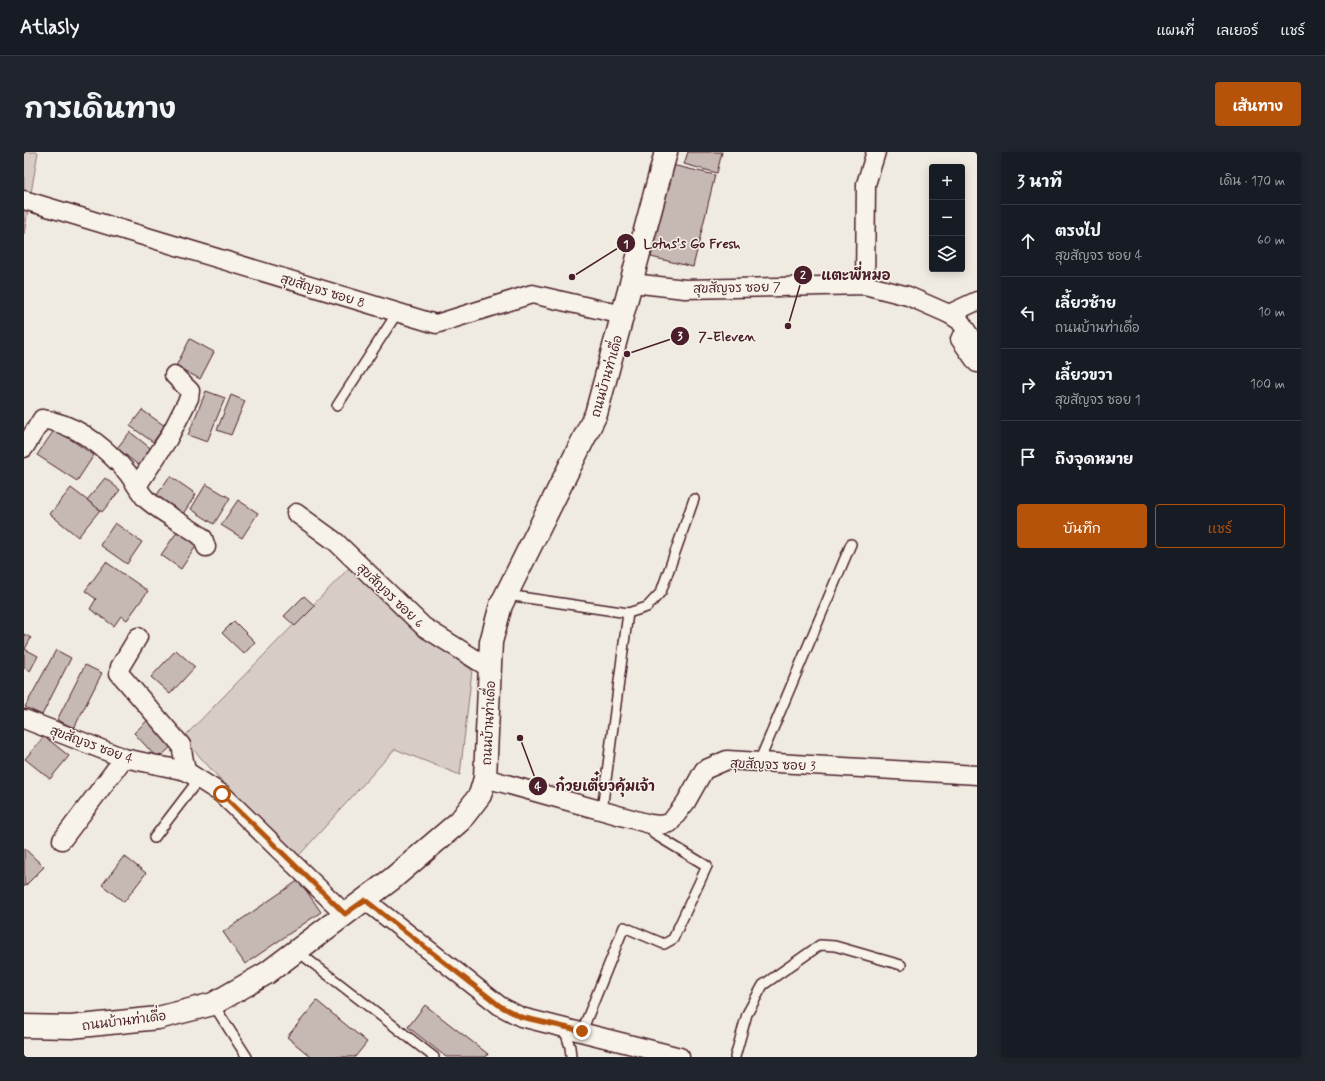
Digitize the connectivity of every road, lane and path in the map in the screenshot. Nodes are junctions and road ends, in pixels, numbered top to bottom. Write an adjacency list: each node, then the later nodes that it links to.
1 (666, 152): 4 (street, ถนนบ้านท่าเดื่อ)
2 (876, 152): 5 (street)
3 (24, 200): 7 (street, สุขสัญจร ซอย 8)
4 (632, 283): 5 (street, สุขสัญจร ซอย 7); 9 (street, ถนนบ้านท่าเดื่อ)
5 (865, 285): 8 (street, สุขสัญจร ซอย 7)
6 (977, 300): 8 (street)
7 (397, 313): 9 (street, สุขสัญจร ซอย 8); 13 (lane)
8 (949, 314): 10 (street, สุขสัญจร ซอย 7); 11 (street)
9 (623, 315): 20 (street, ถนนบ้านท่าเดื่อ)
10 (977, 347)
11 (977, 363)
12 (174, 375): 15 (street)
13 (337, 406)
14 (24, 448): 15 (street)
15 (137, 486): 19 (street)
16 (694, 500): 21 (lane)
17 (296, 513): 23 (street, สุขสัญจร ซอย 6)
18 (851, 544): 26 (lane)
19 (206, 547)
20 (507, 595): 21 (lane); 23 (street, ถนนบ้านท่าเดื่อ)
21 (628, 613): 30 (lane)
22 (138, 637): 27 (street)
23 (491, 669): 29 (street, ถนนบ้านท่าเดื่อ)
24 (24, 719): 25 (street, สุขสัญจร ซอย 4)
25 (124, 758): 27 (street, สุขสัญจร ซอย 4); 33 (street)
26 (759, 762): 28 (street, สุขสัญจร ซอย 3); 31 (street, สุขสัญจร ซอย 3)
27 (193, 775): 32 (lane); 35 (street, สุขสัญจร ซอย 4)
28 (977, 775)
29 (485, 778): 30 (street, สุขสัญจร ซอย 3); 34 (street, ถนนบ้านท่าเดื่อ)
30 (602, 810): 31 (street, สุขสัญจร ซอย 3)
31 (650, 824): 41 (lane)
32 (154, 838)
33 (62, 840)
34 (365, 900): 35 (street, ถนนบ้านท่าเดื่อ); 40 (street)
35 (345, 914): 36 (street, ถนนบ้านท่าเดื่อ)
36 (297, 951): 38 (street, ถนนบ้านท่าเดื่อ); 43 (lane)
37 (901, 965): 46 (lane)
38 (213, 1004): 39 (street, ถนนบ้านท่าเดื่อ); 42 (lane)
39 (24, 1026)
40 (564, 1028): 41 (street); 44 (lane)
41 (582, 1031): 45 (street)
42 (247, 1057)
43 (434, 1057)
44 (571, 1057)
45 (680, 1057)
46 (735, 1057)

